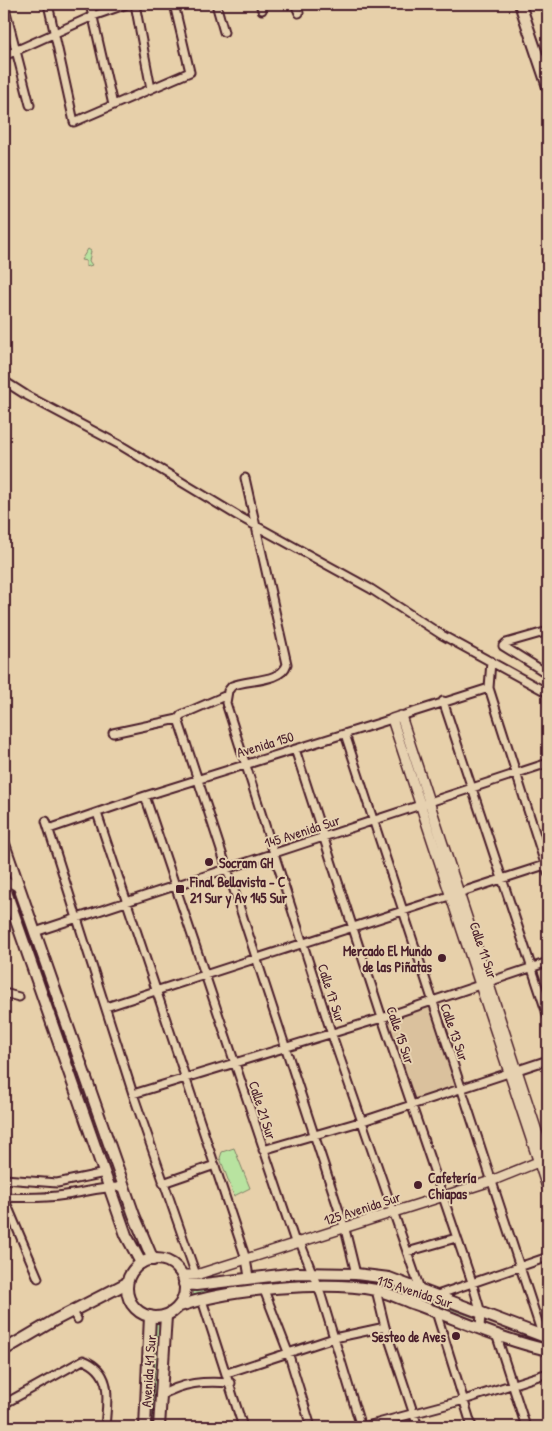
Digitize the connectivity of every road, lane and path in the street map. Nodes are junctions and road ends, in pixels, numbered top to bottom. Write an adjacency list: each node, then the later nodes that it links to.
1 (4, 4): 14 (street)
2 (48, 4): 13 (street)
3 (90, 4): 11 (street)
4 (127, 4): 11 (street)
5 (135, 4): 17 (street)
6 (174, 4): 17 (street)
7 (216, 4): 12 (street)
8 (295, 4): 10 (street)
9 (520, 4): 16 (main road)
10 (299, 14)
11 (93, 16): 13 (street); 19 (street)
12 (224, 32)
13 (55, 33): 14 (street); 19 (street)
14 (16, 50): 15 (street); 18 (street)
15 (4, 56)
16 (548, 87)
17 (151, 88): 19 (street)
18 (30, 105)
19 (113, 105)
20 (4, 381): 22 (street)
21 (245, 478): 22 (street)
22 (258, 527): 24 (street); 28 (street)
23 (548, 631): 25 (street)
24 (491, 661): 26 (street); 27 (street)
25 (548, 674)
26 (489, 688): 29 (street, Avenida 150); 37 (street)
27 (548, 693)
28 (227, 694): 31 (street); 36 (street, Calle 17 Sur)
29 (442, 701): 30 (street, Avenida 150); 39 (street)
30 (396, 718): 33 (street, Avenida 150); 41 (street, Calle 11 Sur)
31 (178, 719): 32 (street); 38 (street)
32 (114, 733)
33 (345, 734): 34 (street, Avenida 150); 44 (street, Calle 13 Sur)
34 (295, 750): 36 (street, Avenida 150); 46 (street, Calle 15 Sur)
35 (548, 763): 37 (street, 145 Avenida Sur)
36 (245, 764): 38 (street, Avenida 150); 48 (street, Calle 17 Sur)
37 (517, 773): 39 (street, 145 Avenida Sur); 49 (street)
38 (196, 780): 40 (street, Avenida 150); 50 (street)
39 (474, 789): 41 (street, 145 Avenida Sur); 53 (street)
40 (145, 796): 42 (street, Avenida 150); 54 (street, Calle 21 Sur)
41 (425, 804): 44 (street, 145 Avenida Sur); 57 (street, Calle 11 Sur)
42 (97, 813): 45 (street, Avenida 150); 58 (street)
43 (46, 821): 45 (street)
44 (372, 822): 46 (street, 145 Avenida Sur); 59 (street, Calle 13 Sur)
45 (49, 829): 60 (street)
46 (324, 838): 48 (street, 145 Avenida Sur); 61 (street, Calle 15 Sur)
47 (4, 844): 56 (main road)
48 (273, 853): 50 (street, 145 Avenida Sur); 63 (street, Calle 17 Sur)
49 (547, 864): 51 (street); 53 (street)
50 (225, 868): 54 (street, 145 Avenida Sur); 64 (street)
51 (548, 873)
52 (4, 880): 56 (street)
53 (502, 880): 57 (street); 66 (street)
54 (174, 884): 58 (street, 145 Avenida Sur); 67 (street, Calle 21 Sur)
55 (4, 886): 79 (main road)
56 (19, 888): 62 (main road)
57 (455, 895): 59 (street); 68 (street, Calle 11 Sur)
58 (127, 901): 60 (street, 145 Avenida Sur); 69 (street)
59 (402, 911): 61 (street); 72 (street, Calle 13 Sur)
60 (77, 917): 62 (street, 145 Avenida Sur); 73 (street)
61 (352, 927): 63 (street); 75 (street, Calle 15 Sur)
62 (35, 932): 77 (main road)
63 (303, 943): 64 (street); 76 (street, Calle 17 Sur)
64 (255, 958): 67 (street); 78 (street)
65 (548, 962): 66 (street)
66 (531, 968): 68 (street); 74 (street)
67 (205, 975): 69 (street); 81 (street, Calle 21 Sur)
68 (485, 984): 72 (street); 82 (street, Calle 11 Sur)
69 (156, 990): 73 (street); 83 (street)
70 (4, 993): 71 (street)
71 (19, 997)
72 (431, 1002): 75 (street); 84 (street, Calle 13 Sur)
73 (106, 1007): 85 (street)
74 (548, 1017)
75 (382, 1018): 76 (street); 86 (street, Calle 15 Sur)
76 (332, 1033): 78 (street); 87 (street, Calle 17 Sur)
77 (74, 1042): 79 (main road); 97 (main road)
78 (284, 1048): 81 (street); 88 (street)
79 (62, 1052): 92 (main road)
80 (548, 1060): 82 (street)
81 (234, 1064): 83 (street); 89 (street, Calle 21 Sur)
82 (514, 1071): 84 (street); 90 (street, Calle 11 Sur)
83 (186, 1079): 85 (street); 91 (street)
84 (461, 1088): 86 (street); 94 (street, Calle 13 Sur)
85 (133, 1094): 95 (street)
86 (412, 1105): 87 (street); 99 (street, Calle 15 Sur)
87 (363, 1121): 88 (street); 101 (street, Calle 17 Sur)
88 (314, 1136): 89 (street); 102 (street)
89 (263, 1150): 104 (street, Calle 21 Sur)
90 (545, 1161): 94 (street, 125 Avenida Sur); 98 (street, Calle 11 Sur)
91 (215, 1165): 95 (street); 107 (street)
92 (105, 1173): 93 (street); 96 (main road)
93 (4, 1179)
94 (491, 1180): 99 (street, 125 Avenida Sur); 110 (street, Calle 13 Sur)
95 (163, 1183): 113 (street)
96 (110, 1186): 97 (street); 100 (street); 109 (main road)
97 (124, 1187): 108 (main road)
98 (548, 1190)
99 (442, 1196): 101 (street, 125 Avenida Sur); 103 (street, Calle 15 Sur)
100 (4, 1197): 115 (street)
101 (394, 1212): 102 (street, 125 Avenida Sur); 105 (street, Calle 17 Sur)
102 (344, 1228): 104 (street, 125 Avenida Sur); 112 (street)
103 (456, 1238): 105 (street); 117 (street, Calle 15 Sur)
104 (300, 1242): 107 (street, 125 Avenida Sur); 111 (street, Calle 21 Sur)
105 (407, 1252): 120 (street, Calle 17 Sur)
106 (548, 1257): 110 (street)
107 (246, 1259): 113 (street, 125 Avenida Sur); 114 (street)
108 (153, 1260): 109 (main road); 116 (main road)
109 (141, 1263): 118 (main road)
110 (520, 1266): 117 (street); 133 (street, Calle 13 Sur)
111 (311, 1273): 112 (main road, 115 Avenida Sur); 114 (main road, 115 Avenida Sur); 119 (street, Calle 21 Sur)
112 (356, 1274): 120 (main road, 115 Avenida Sur)
113 (196, 1275): 116 (street, 125 Avenida Sur)
114 (249, 1277): 116 (main road, 115 Avenida Sur)
115 (38, 1278)
116 (183, 1279): 125 (main road)
117 (472, 1282): 123 (street); 127 (street, Calle 15 Sur)
118 (127, 1283): 128 (main road); 135 (main road)
119 (317, 1286): 121 (main road, 115 Avenida Sur); 122 (main road, 115 Avenida Sur); 134 (street, Calle 21 Sur)
120 (420, 1289): 123 (main road, 115 Avenida Sur)
121 (264, 1290): 124 (main road, 115 Avenida Sur); 137 (street)
122 (376, 1290): 126 (main road, 115 Avenida Sur); 130 (street)
123 (437, 1295): 127 (main road, 115 Avenida Sur)
124 (202, 1300): 125 (main road, 115 Avenida Sur); 138 (street)
125 (180, 1306): 129 (main road)
126 (436, 1312): 131 (main road, 115 Avenida Sur); 143 (street)
127 (481, 1313): 131 (street, Calle 15 Sur); 133 (main road, 115 Avenida Sur)
128 (150, 1316): 129 (main road); 147 (main road, Avenida 41 Sur)
129 (166, 1316): 142 (main road, Avenida 41 Sur)
130 (386, 1327): 134 (street); 145 (street)
131 (480, 1328): 132 (main road, 115 Avenida Sur)
132 (497, 1336): 136 (main road, 115 Avenida Sur); 140 (street)
133 (546, 1337)
134 (334, 1338): 137 (street); 151 (street, Calle 21 Sur)
135 (4, 1350)
136 (548, 1350)
137 (288, 1352): 138 (street); 150 (street)
138 (227, 1373): 141 (street)
139 (548, 1373): 140 (street)
140 (512, 1383): 143 (street); 154 (street)
141 (231, 1384): 142 (street); 149 (street)
142 (160, 1396): 148 (main road, Avenida 41 Sur)
143 (464, 1400): 145 (street); 153 (street)
144 (4, 1404): 146 (street)
145 (413, 1412): 151 (street); 152 (street)
146 (105, 1427)
147 (144, 1427)
148 (159, 1427)
149 (244, 1427)
150 (311, 1427)
151 (362, 1427)
152 (418, 1427)
153 (472, 1427)
154 (526, 1427)

